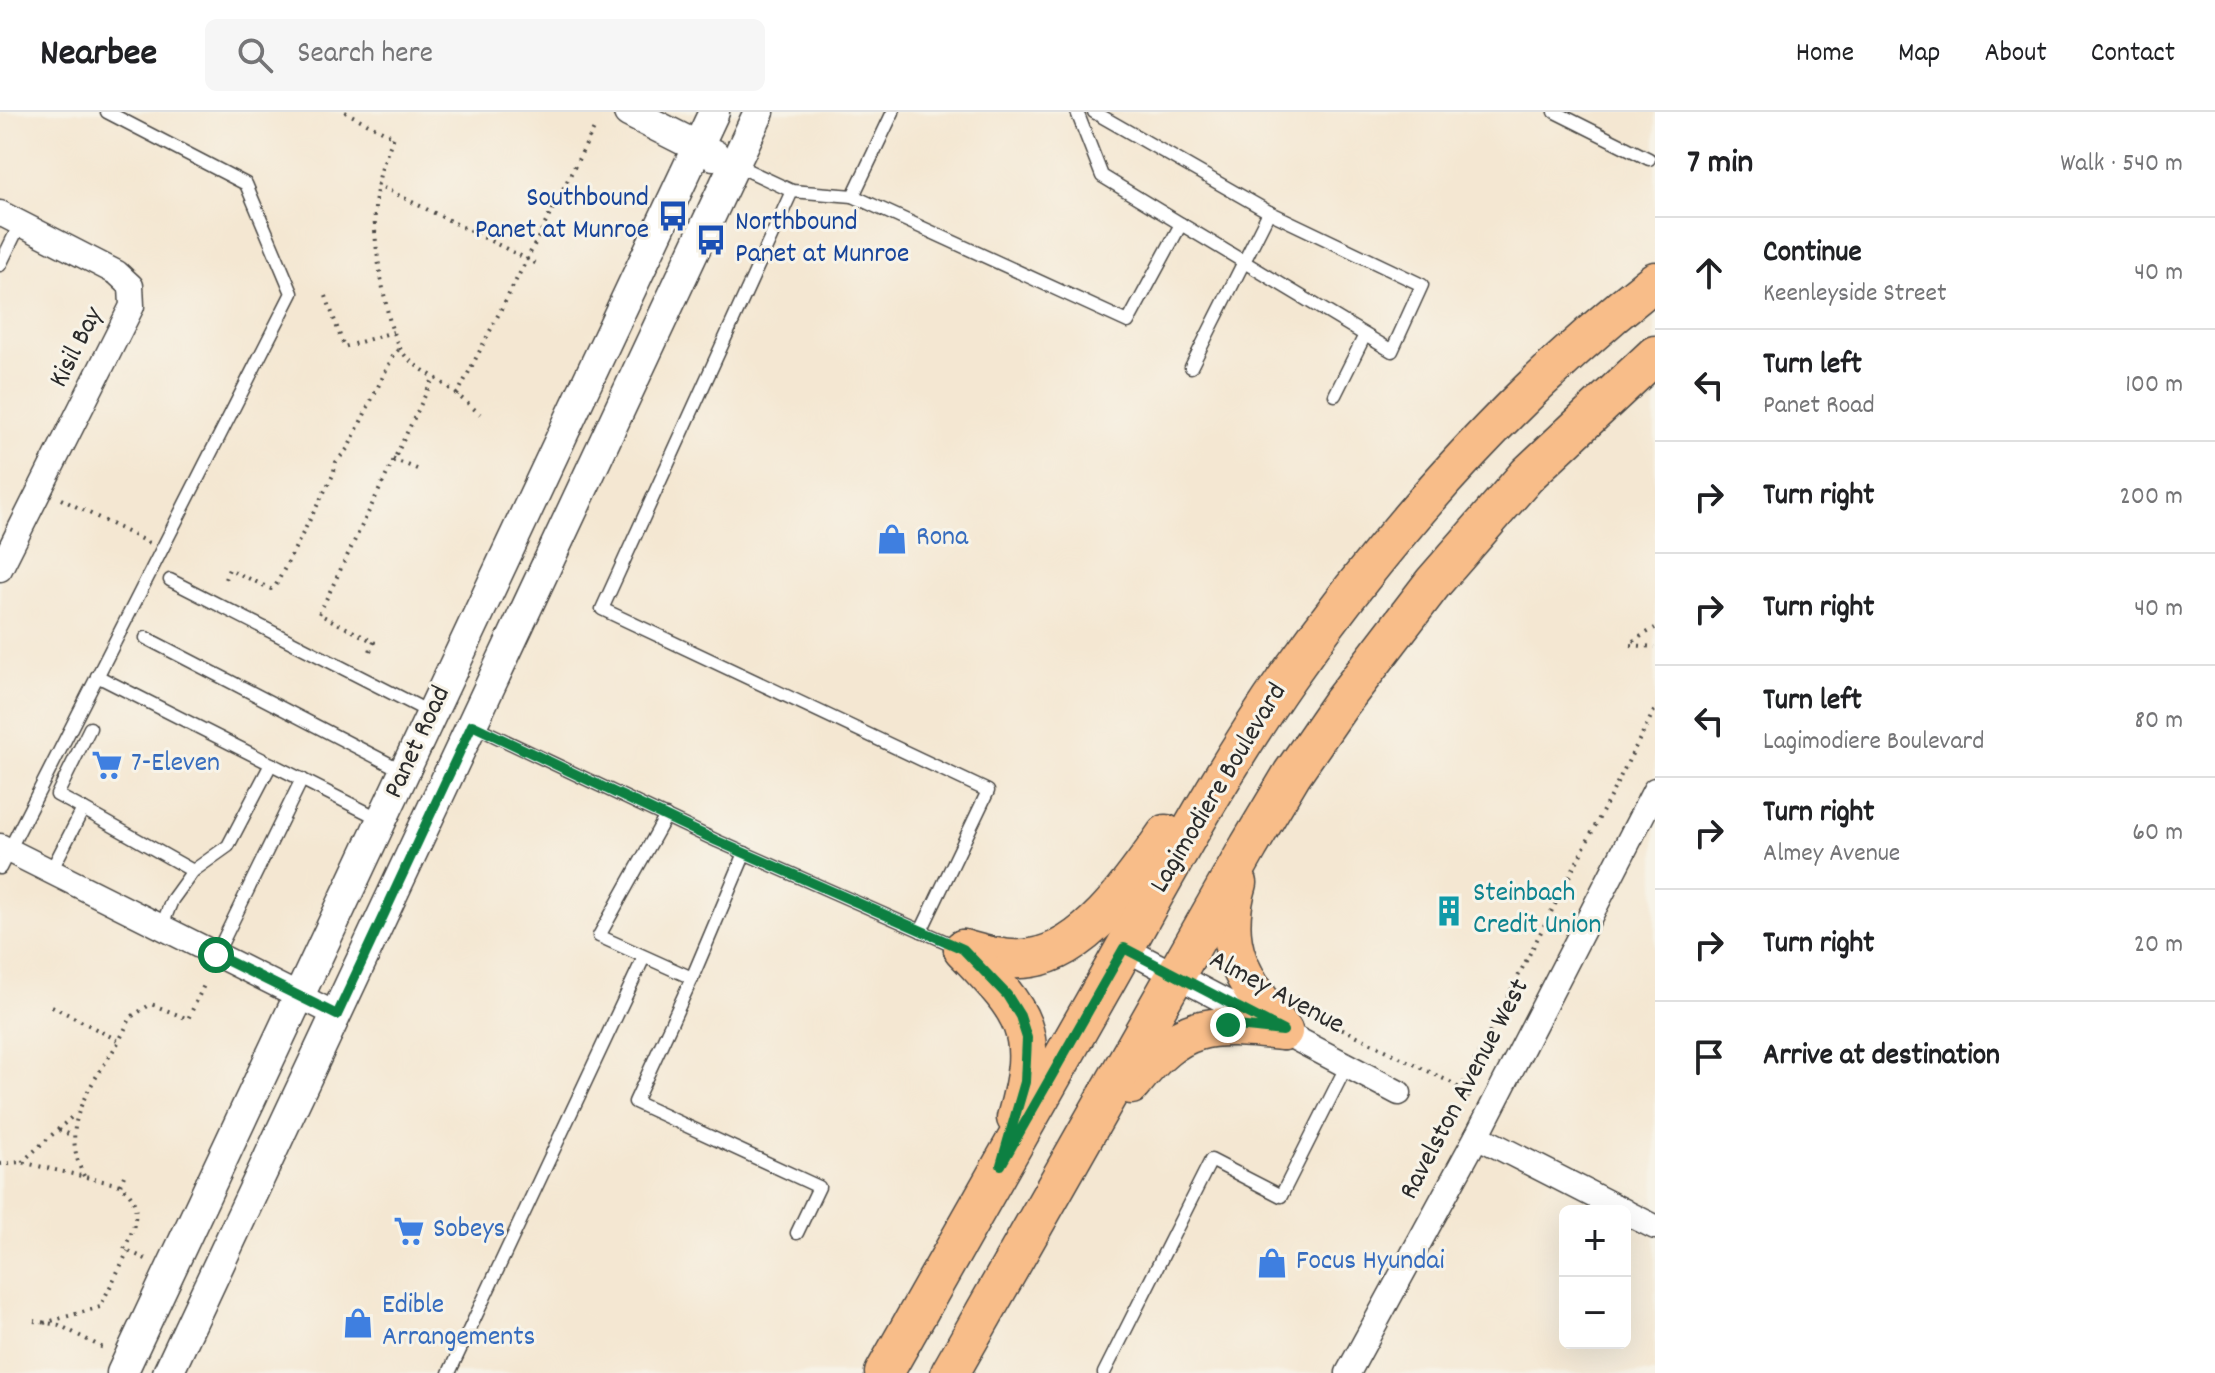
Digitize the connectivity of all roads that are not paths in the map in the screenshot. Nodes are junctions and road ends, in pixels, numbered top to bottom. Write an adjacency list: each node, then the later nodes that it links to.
1 (107, 112): 27 (lane)
2 (629, 112): 9 (street)
3 (714, 112): 9 (street, Panet Road)
4 (759, 112): 11 (street, Panet Road)
5 (893, 112): 13 (lane)
6 (1077, 112): 16 (lane)
7 (1094, 112): 14 (lane)
8 (1555, 112): 10 (lane)
9 (698, 147): 11 (street); 28 (street, Panet Road)
10 (1649, 159)
11 (734, 164): 12 (lane); 29 (street, Panet Road)
12 (792, 191): 13 (lane); 45 (lane)
13 (853, 196): 16 (lane)
14 (1269, 212): 17 (lane); 20 (lane)
15 (10, 218): 18 (lane); 24 (street, Kisil Bay)
16 (1181, 224): 17 (lane)
17 (1244, 262): 20 (lane); 22 (lane)
18 (0, 265)
19 (1655, 281): 34 (main road, Lagimodiere Boulevard)
20 (1365, 335): 23 (lane)
21 (1655, 355): 39 (main road, Lagimodiere Boulevard)
22 (1191, 367)
23 (1335, 395)
24 (0, 569)
25 (170, 580): 28 (lane)
26 (146, 638): 32 (lane)
27 (97, 676): 31 (lane); 41 (lane)
28 (433, 713): 32 (street, Panet Road)
29 (472, 725): 37 (lane); 53 (street, Panet Road)
30 (90, 728): 36 (lane)
31 (271, 764): 33 (lane); 43 (lane)
32 (405, 772): 38 (street, Panet Road)
33 (302, 779): 38 (lane); 48 (lane)
34 (1222, 781): 46 (main road, Lagimodiere Boulevard); 47 (main road)
35 (1655, 790): 57 (street, Ravelston Avenue West)
36 (83, 809): 42 (lane); 43 (lane)
37 (666, 816): 40 (lane); 49 (lane)
38 (383, 820): 52 (street, Panet Road)
39 (1249, 846): 50 (main road, Lagimodiere Boulevard); 54 (main road)
40 (745, 853): 45 (lane); 51 (lane)
41 (3, 855): 42 (street)
42 (51, 871): 44 (street)
43 (193, 871): 44 (lane)
44 (161, 928): 48 (street)
45 (921, 931): 47 (lane)
46 (1124, 948): 50 (street, Almey Avenue); 59 (main road, Lagimodiere Boulevard)
47 (963, 949): 59 (main road)
48 (216, 955): 52 (street)
49 (644, 957): 51 (lane); 66 (lane)
50 (1176, 975): 54 (street, Almey Avenue); 58 (main road, Lagimodiere Boulevard)
51 (692, 978): 63 (lane)
52 (300, 996): 53 (street); 64 (street, Panet Road)
53 (337, 1015): 65 (street, Panet Road)
54 (1283, 1031): 55 (street, Almey Avenue); 58 (main road)
55 (1347, 1065): 56 (street, Almey Avenue); 69 (lane)
56 (1399, 1093)
57 (1477, 1136): 60 (street); 70 (street, Ravelston Avenue West)
58 (1070, 1162): 68 (main road, Lagimodiere Boulevard)
59 (1001, 1165): 67 (main road, Lagimodiere Boulevard)
60 (1612, 1205)
61 (1631, 1215): 62 (street)
62 (1655, 1227)
63 (797, 1233)
64 (116, 1362)
65 (168, 1373)
66 (449, 1373)
67 (884, 1373)
68 (950, 1373)
69 (1104, 1373)
70 (1348, 1373)

